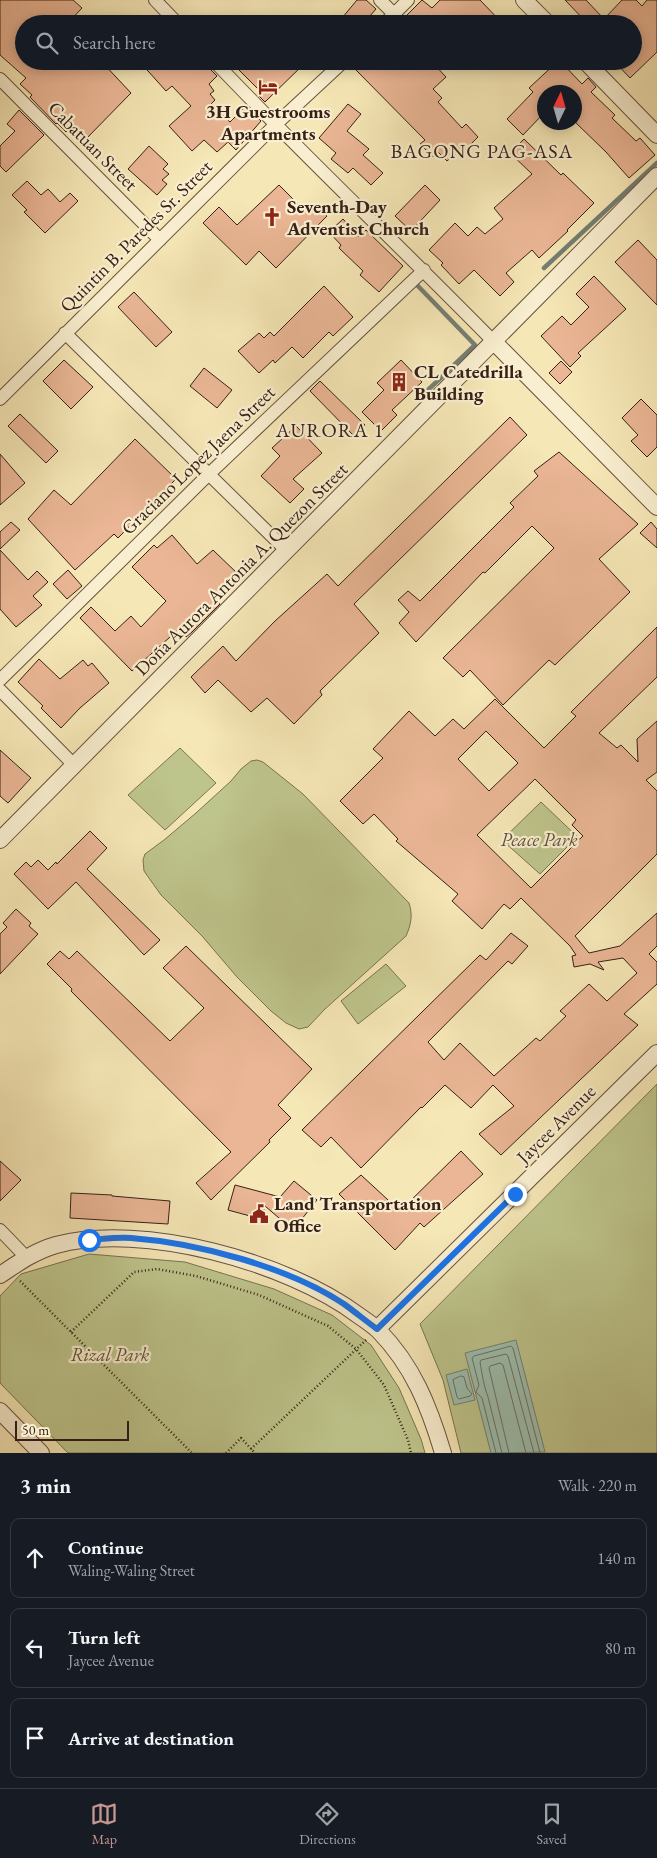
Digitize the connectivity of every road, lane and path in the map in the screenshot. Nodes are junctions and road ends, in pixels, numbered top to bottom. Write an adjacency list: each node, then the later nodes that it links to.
1 (155, 0): 6 (street)
2 (380, 0): 5 (street)
3 (408, 0): 5 (street)
4 (524, 0): 7 (street)
5 (394, 14)
6 (169, 15)
7 (539, 15)
8 (223, 70): 12 (street)
9 (334, 70): 12 (street, Quintin B. Paredes Sr. Street)
10 (594, 70): 13 (street)
11 (0, 79): 15 (street, Cabatuan Street)
12 (275, 125): 15 (street, Quintin B. Paredes Sr. Street); 16 (street)
13 (657, 135)
14 (657, 176): 18 (street, Doña Aurora Antonia A. Quezon Street)
15 (160, 240): 17 (street, Quintin B. Paredes Sr. Street)
16 (424, 270): 18 (street); 20 (street, Graciano Lopez Jaena Street)
17 (65, 333): 19 (street, Quintin B. Paredes Sr. Street); 20 (street)
18 (494, 342): 21 (street); 22 (street, Doña Aurora Antonia A. Quezon Street)
19 (0, 398)
20 (208, 475): 22 (street); 23 (street, Graciano Lopez Jaena Street)
21 (657, 507)
22 (287, 551): 25 (street, Doña Aurora Antonia A. Quezon Street)
23 (0, 680)
24 (0, 690): 25 (street)
25 (74, 764): 26 (street, Doña Aurora Antonia A. Quezon Street)
26 (0, 840)
27 (657, 1053): 31 (street, Jaycee Avenue)
28 (0, 1230): 29 (street)
29 (26, 1257): 30 (street); 31 (street)
30 (4, 1272): 32 (path)
31 (377, 1329): 33 (path); 41 (street)
32 (71, 1332): 33 (path); 37 (path)
33 (356, 1349): 35 (path); 40 (path)
34 (0, 1411): 36 (street)
35 (251, 1449): 38 (path); 39 (path)
36 (41, 1453)
37 (192, 1453)
38 (226, 1453)
39 (256, 1453)
40 (412, 1453)
41 (443, 1453)

